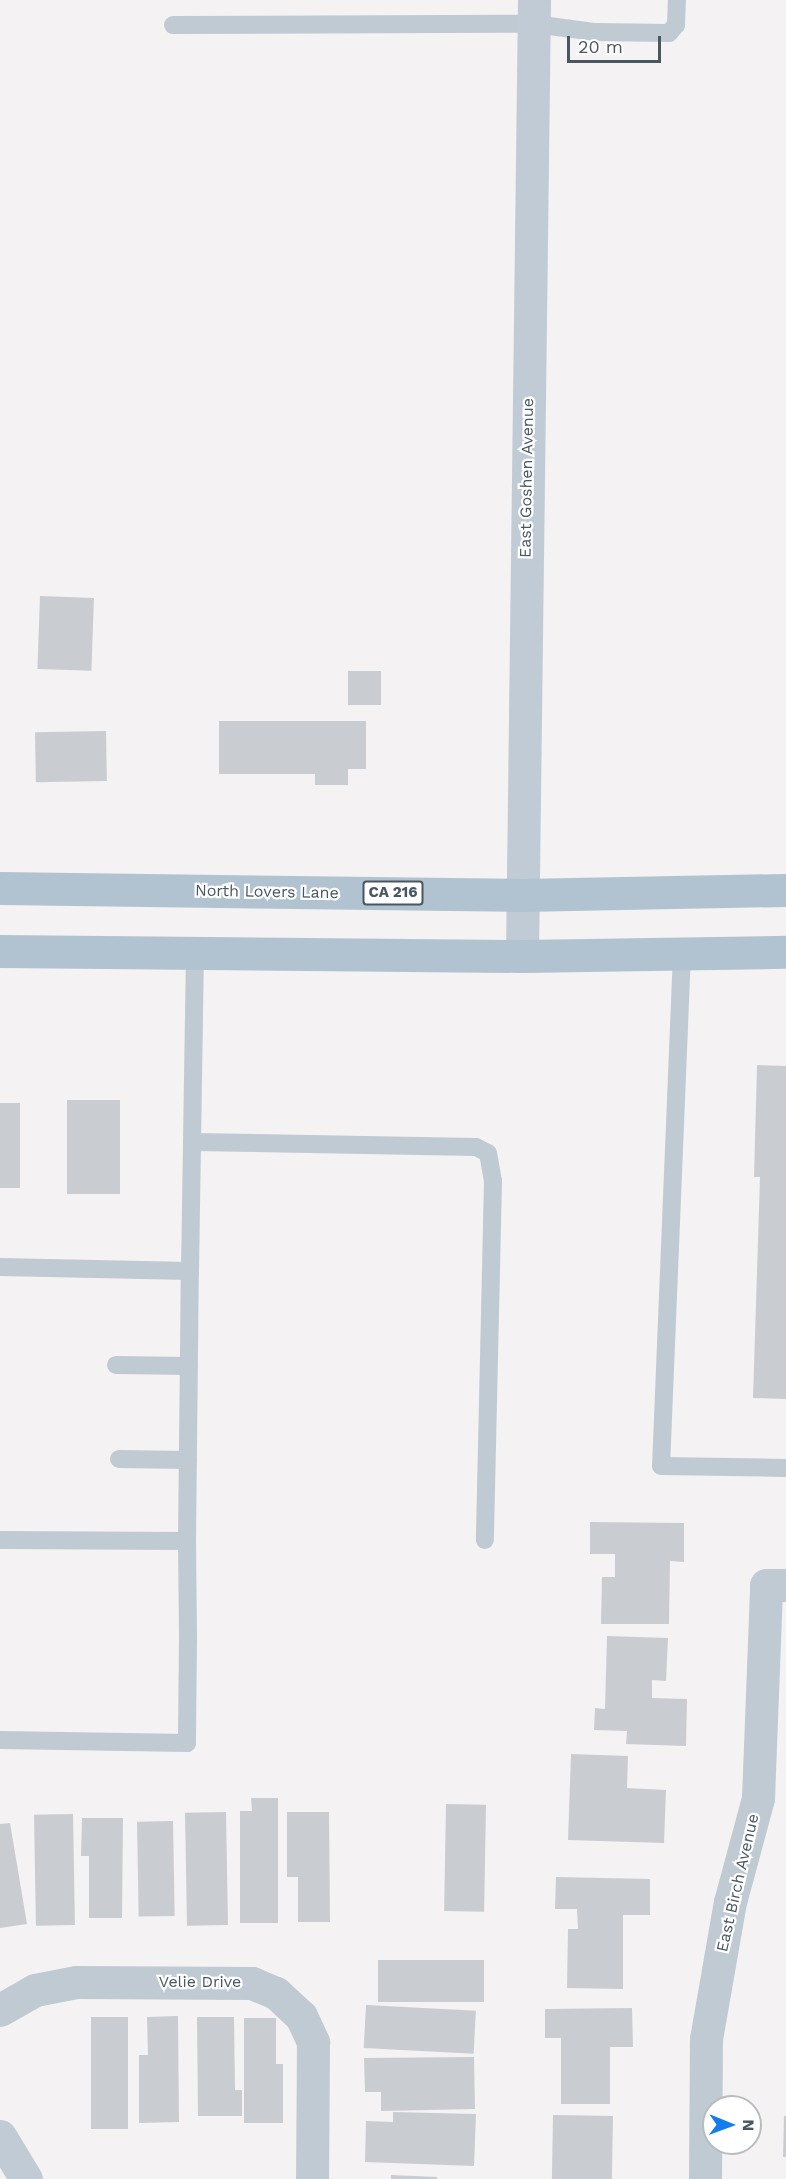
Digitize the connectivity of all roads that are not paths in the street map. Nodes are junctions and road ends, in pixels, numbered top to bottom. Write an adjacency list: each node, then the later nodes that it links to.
1 (676, 0): 2 (lane)
2 (534, 12): 3 (lane); 6 (street, East Goshen Avenue)
3 (173, 25)
4 (0, 888): 6 (main road, North Lovers Lane / CA 216)
5 (786, 890): 6 (main road, North Lovers Lane / CA 216)
6 (521, 895): 11 (street, East Goshen Avenue)
7 (0, 951): 10 (main road)
8 (786, 952): 9 (main road)
9 (682, 953): 11 (main road); 19 (lane)
10 (195, 955): 11 (main road); 12 (lane)
11 (522, 956)
12 (192, 1142): 14 (lane); 21 (lane)
13 (0, 1267): 14 (lane)
14 (190, 1271): 16 (lane)
15 (116, 1365): 16 (lane)
16 (189, 1366): 18 (lane)
17 (119, 1459): 18 (lane)
18 (188, 1460): 22 (lane)
19 (786, 1468)
20 (0, 1540): 22 (lane)
21 (485, 1540)
22 (187, 1541): 24 (lane)
23 (776, 1586): 29 (street, East Birch Avenue)
24 (0, 1740)
25 (0, 2010): 28 (street, Velie Drive)
26 (0, 2136): 27 (street)
27 (26, 2179)
28 (312, 2179)
29 (705, 2179)

